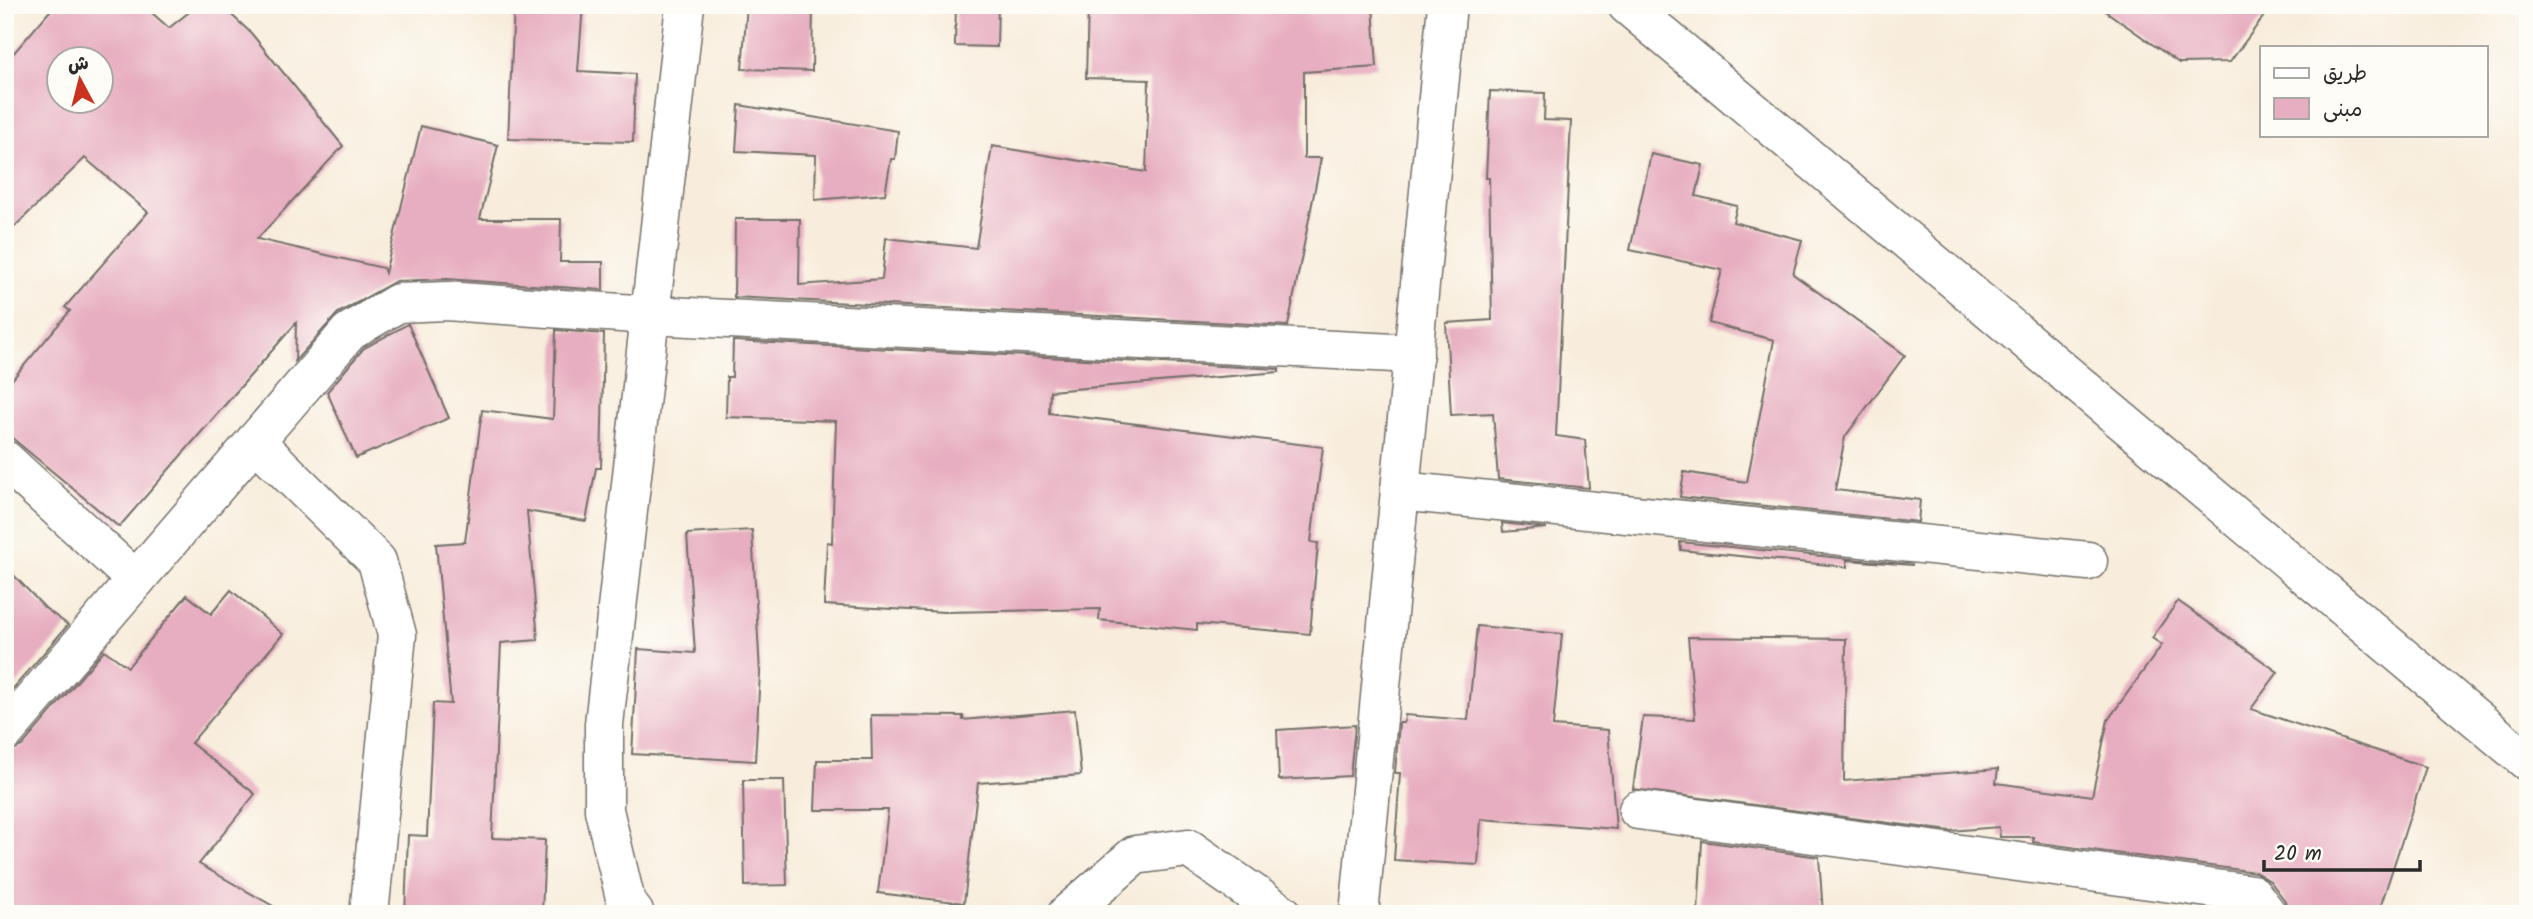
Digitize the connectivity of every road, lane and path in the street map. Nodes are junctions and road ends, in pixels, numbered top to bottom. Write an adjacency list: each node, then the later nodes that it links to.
1 (685, 5): 4 (street)
2 (1447, 5): 5 (street)
3 (1627, 5): 12 (street)
4 (650, 315): 5 (street); 6 (street); 15 (street)
5 (1413, 354): 8 (street)
6 (255, 441): 10 (street); 14 (street)
7 (5, 460): 10 (street)
8 (1400, 491): 9 (street); 18 (street)
9 (2088, 561)
10 (136, 580): 11 (street)
11 (5, 732)
12 (2528, 762)
13 (1638, 810): 19 (street)
14 (369, 914)
15 (635, 914)
16 (1067, 914): 17 (street)
17 (1283, 914)
18 (1359, 914)
19 (2267, 914)

